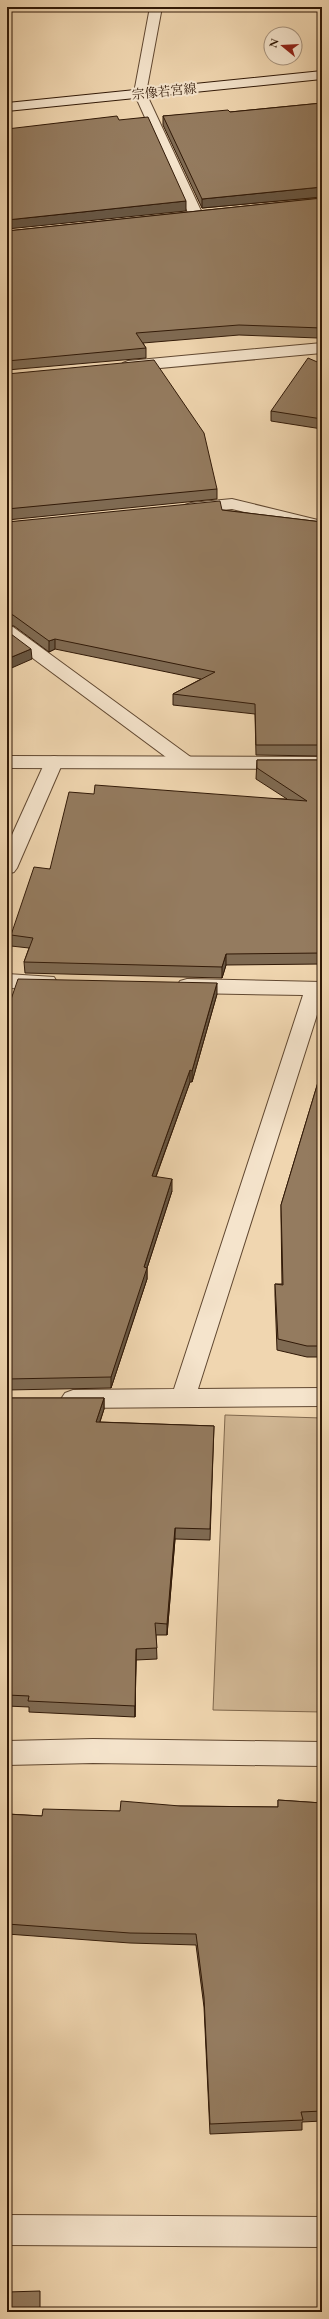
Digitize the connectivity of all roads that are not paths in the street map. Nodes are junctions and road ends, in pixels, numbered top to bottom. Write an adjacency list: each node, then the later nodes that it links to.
1 (156, 7): 3 (street)
2 (322, 75): 3 (street, 宗像若宮線)
3 (140, 93): 4 (street, 宗像若宮線); 6 (street)
4 (7, 107)
5 (211, 214): 6 (street)
6 (196, 215): 7 (street)
7 (180, 217)
8 (322, 348): 9 (street)
9 (269, 354): 10 (street); 11 (street)
10 (314, 364)
11 (110, 368)
12 (178, 509): 13 (street)
13 (322, 526)
14 (7, 632): 17 (street)
15 (7, 762): 16 (street)
16 (54, 762): 17 (street); 19 (street)
17 (184, 762): 18 (street)
18 (322, 763)
19 (7, 868)
20 (7, 981): 21 (street)
21 (62, 983)
22 (165, 985): 23 (street)
23 (319, 989): 26 (street)
24 (322, 1397): 26 (street)
25 (55, 1399): 26 (street)
26 (183, 1399)
27 (7, 1753): 28 (street)
28 (322, 1754)
29 (7, 2230): 30 (street)
30 (322, 2232)

